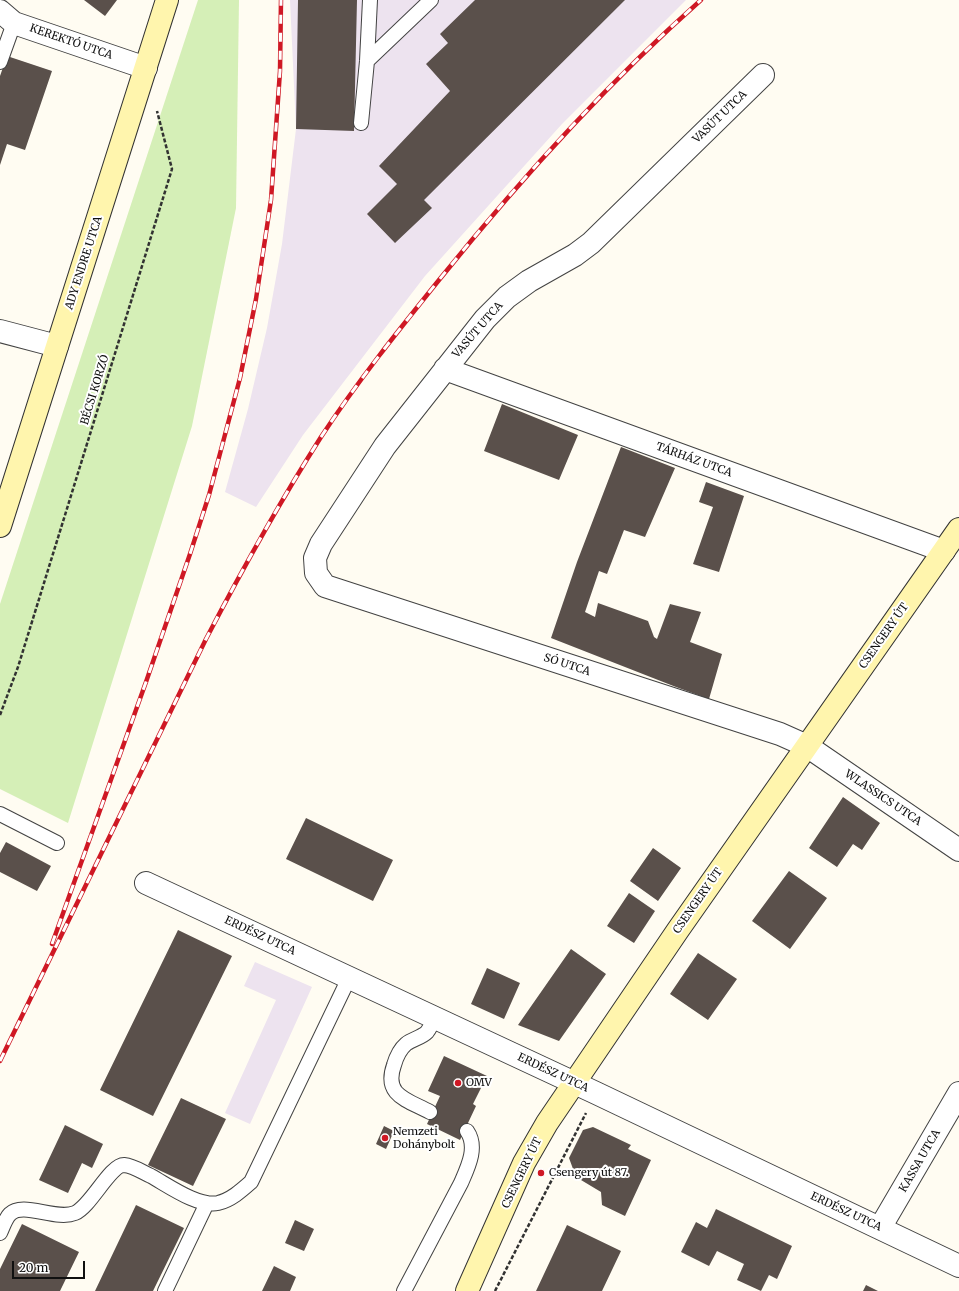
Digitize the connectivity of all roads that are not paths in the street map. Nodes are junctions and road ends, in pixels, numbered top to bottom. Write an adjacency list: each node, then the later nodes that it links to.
1 (167, 0): 7 (main road, ADY ENDRE UTCA)
2 (370, 0): 5 (lane)
3 (431, 0): 5 (lane)
4 (7, 17): 6 (lane); 7 (street, KEREKTÓ UTCA)
5 (367, 61): 9 (lane)
6 (0, 62)
7 (146, 68): 11 (main road, ADY ENDRE UTCA)
8 (763, 75): 12 (street, VASÚT UTCA)
9 (361, 123)
10 (0, 331): 11 (street)
11 (57, 346): 13 (main road, ADY ENDRE UTCA)
12 (445, 369): 15 (street, TÁRHÁZ UTCA); 16 (street, VASÚT UTCA)
13 (0, 526)
14 (959, 529): 15 (main road, CSENGERY ÚT)
15 (944, 551): 17 (main road, CSENGERY ÚT)
16 (325, 586): 17 (street, SÓ UTCA)
17 (806, 746): 20 (street, WLASSICS UTCA); 24 (main road, CSENGERY ÚT)
18 (2, 819): 19 (lane)
19 (58, 843)
20 (959, 850)
21 (146, 883): 22 (street, ERDÉSZ UTCA)
22 (349, 978): 23 (street, ERDÉSZ UTCA); 28 (lane)
23 (435, 1019): 24 (street, ERDÉSZ UTCA); 26 (lane)
24 (574, 1083): 29 (street, ERDÉSZ UTCA); 34 (main road, CSENGERY ÚT)
25 (959, 1093): 29 (street, KASSA UTCA)
26 (430, 1112)
27 (467, 1131): 33 (lane)
28 (207, 1203): 30 (lane); 32 (lane)
29 (880, 1228): 31 (street, ERDÉSZ UTCA)
30 (0, 1233)
31 (959, 1266)
32 (165, 1291)
33 (404, 1291)
34 (467, 1291)

